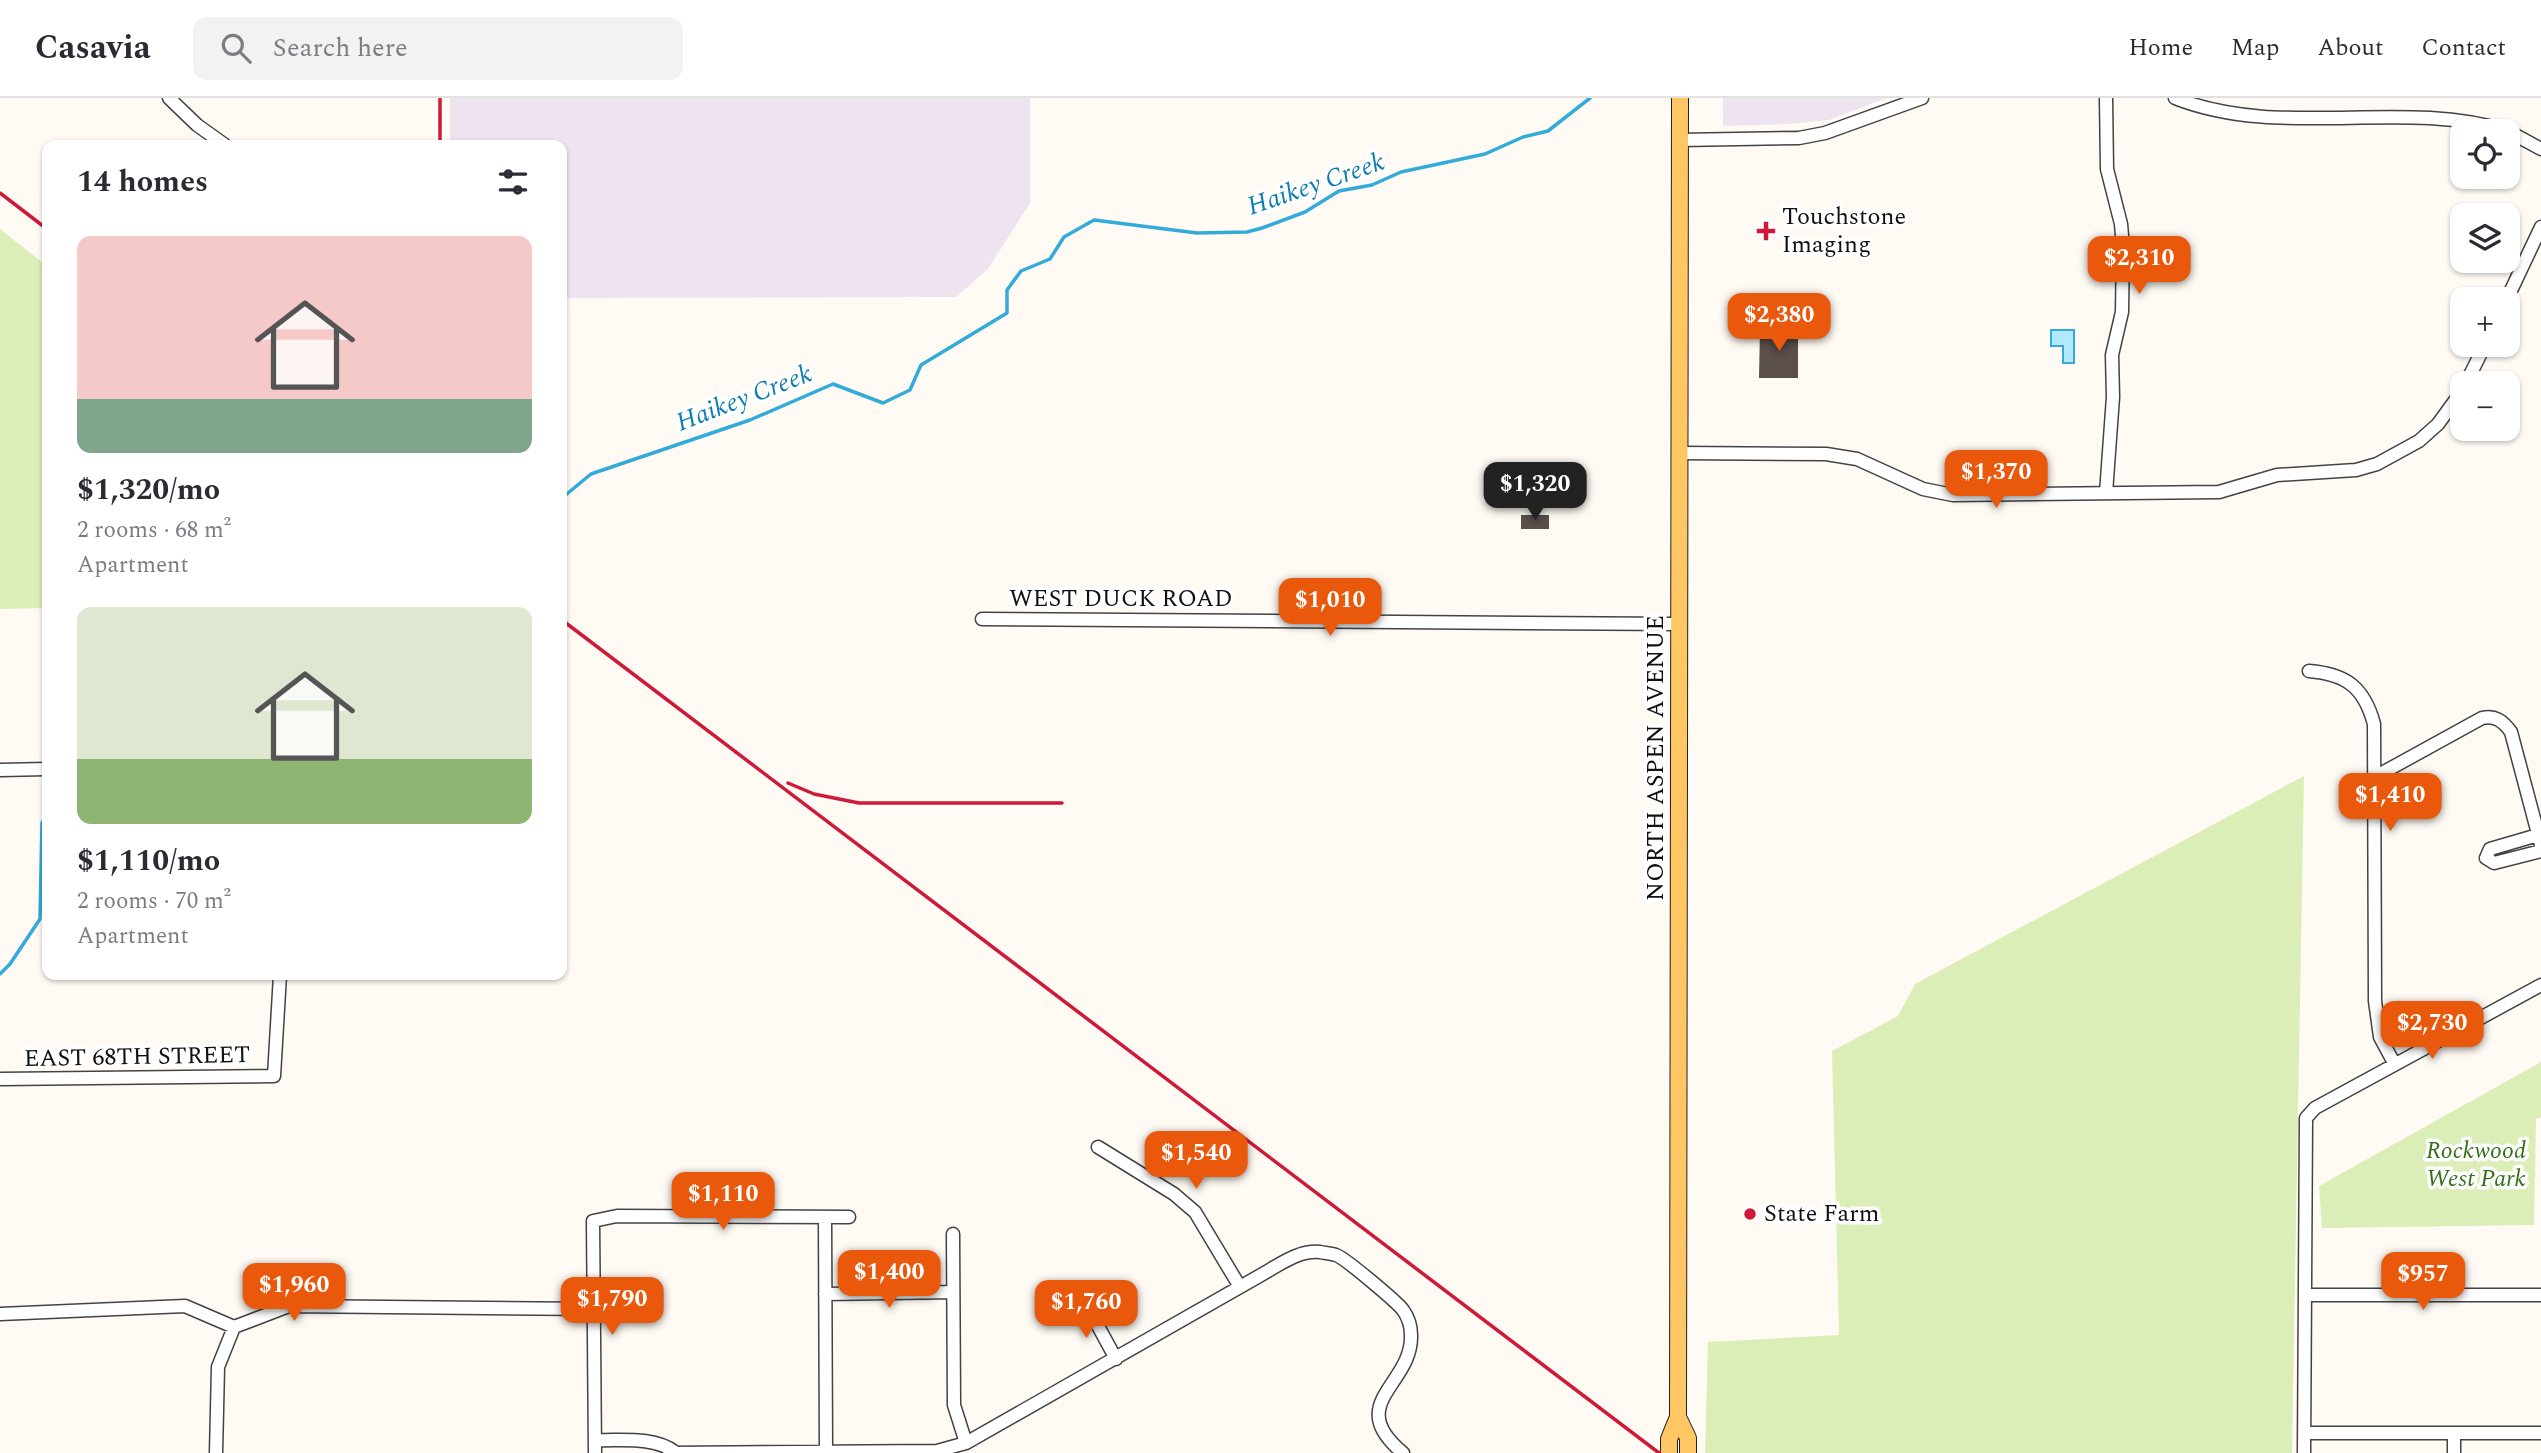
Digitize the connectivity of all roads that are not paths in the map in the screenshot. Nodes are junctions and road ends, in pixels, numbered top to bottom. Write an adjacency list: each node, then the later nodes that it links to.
1 (169, 98): 8 (street)
2 (1680, 98): 9 (main road, NORTH ASPEN AVENUE)
3 (1922, 98): 9 (street)
4 (2106, 98): 15 (street)
5 (2175, 98): 6 (street)
6 (2464, 119)
7 (2520, 138): 10 (street)
8 (218, 140)
9 (1680, 140): 14 (main road, NORTH ASPEN AVENUE)
10 (2541, 149)
11 (2541, 227): 12 (street)
12 (2513, 287)
13 (2450, 408): 15 (street)
14 (1680, 453): 15 (street); 17 (main road, NORTH ASPEN AVENUE)
15 (2106, 493)
16 (982, 619): 17 (street, WEST DUCK ROAD)
17 (1679, 624): 42 (main road, NORTH ASPEN AVENUE)
18 (2309, 671): 21 (street)
19 (42, 769): 20 (street)
20 (0, 770)
21 (2373, 778): 22 (street); 26 (street)
22 (2540, 840): 23 (street)
23 (2541, 850)
24 (280, 980): 27 (street, EAST 68TH STREET)
25 (2541, 985): 26 (street)
26 (2394, 1063): 35 (street)
27 (0, 1079)
28 (1098, 1147): 32 (street)
29 (825, 1217): 30 (street); 34 (street); 38 (street)
30 (849, 1217)
31 (953, 1234): 33 (street)
32 (1240, 1287): 41 (street); 51 (street)
33 (953, 1292): 34 (street); 46 (street)
34 (825, 1294): 48 (street)
35 (2305, 1295): 36 (street); 43 (street)
36 (2541, 1295)
37 (1086, 1304): 41 (street)
38 (595, 1309): 40 (street); 47 (street)
39 (0, 1314): 40 (street)
40 (234, 1327): 50 (street)
41 (1116, 1359): 46 (street)
42 (1678, 1417): 52 (main road, NORTH ASPEN AVENUE); 53 (main road, NORTH ASPEN AVENUE)
43 (2304, 1433): 44 (street); 54 (street)
44 (2454, 1433): 45 (street); 55 (street)
45 (2541, 1433)
46 (966, 1443): 48 (street)
47 (595, 1447): 49 (street)
48 (826, 1451): 49 (street)
49 (672, 1452)
50 (216, 1453)
51 (1403, 1453)
52 (1669, 1453)
53 (1688, 1453)
54 (2304, 1453)
55 (2454, 1453)

